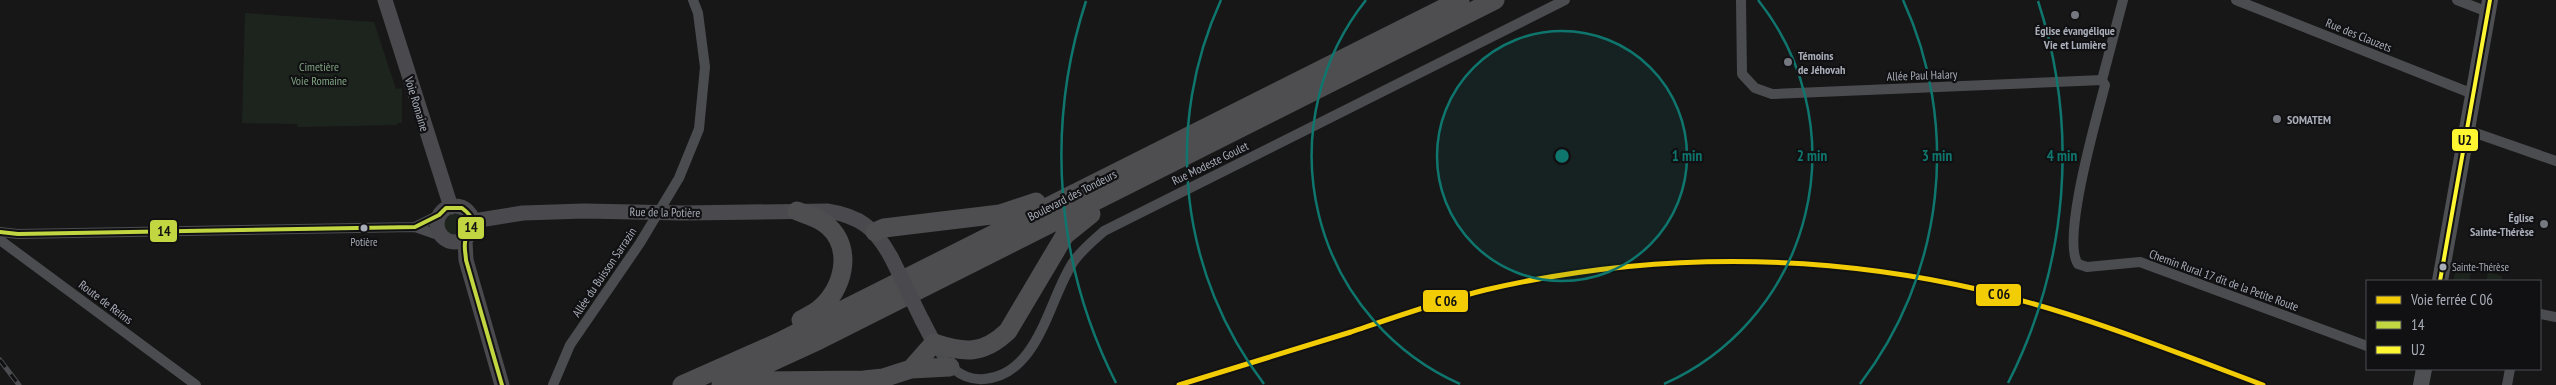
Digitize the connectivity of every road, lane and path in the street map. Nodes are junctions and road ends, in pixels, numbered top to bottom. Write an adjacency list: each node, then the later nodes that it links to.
1 (385, 0): 17 (main road, Voie Romaine)
2 (693, 0): 19 (street, Allée du Buisson Sarrazin)
3 (1460, 0): 15 (highway, Boulevard des Tondeurs)
4 (1495, 0): 11 (highway, Boulevard des Tondeurs)
5 (1565, 0): 33 (street, Rue Modeste Goulet)
6 (1742, 0): 12 (street, Allée Paul Halary)
7 (2122, 0): 12 (street)
8 (2236, 0): 13 (street, Rue des Clauzets)
9 (2457, 0): 10 (street)
10 (2489, 6): 13 (main road)
11 (1344, 77): 31 (highway); 41 (highway, Boulevard des Tondeurs)
12 (2102, 80): 32 (street, Chemin Rural 17 dit de la Petite Route)
13 (2473, 94): 14 (main road)
14 (2467, 130): 16 (street); 28 (main road)
15 (1173, 144): 23 (highway); 40 (highway, Boulevard des Tondeurs)
16 (2556, 161)
17 (445, 211): 20 (main road); 21 (street); 26 (main road)
18 (797, 211): 19 (main road, Rue de la Potière); 23 (main road, Rue de la Potière); 40 (highway)
19 (656, 212): 20 (main road, Rue de la Potière); 39 (street, Allée du Buisson Sarrazin)
20 (473, 221): 26 (main road)
21 (415, 226): 24 (street); 26 (street)
22 (0, 232): 24 (street)
23 (874, 232): 31 (main road, bridge)
24 (18, 234): 27 (street)
25 (0, 240): 27 (street, Route de Reims)
26 (452, 240): 38 (main road)
27 (11, 248): 37 (street, Route de Reims)
28 (2440, 280)
29 (2541, 314): 30 (street)
30 (2556, 317)
31 (934, 343): 33 (street); 34 (highway)
32 (2366, 346)
33 (950, 367): 34 (highway)
34 (911, 368): 42 (highway)
35 (2424, 370): 43 (main road)
36 (2510, 370): 44 (street)
37 (196, 385)
38 (502, 385)
39 (552, 385)
40 (681, 385)
41 (721, 385)
42 (745, 385)
43 (2422, 385)
44 (2507, 385)

